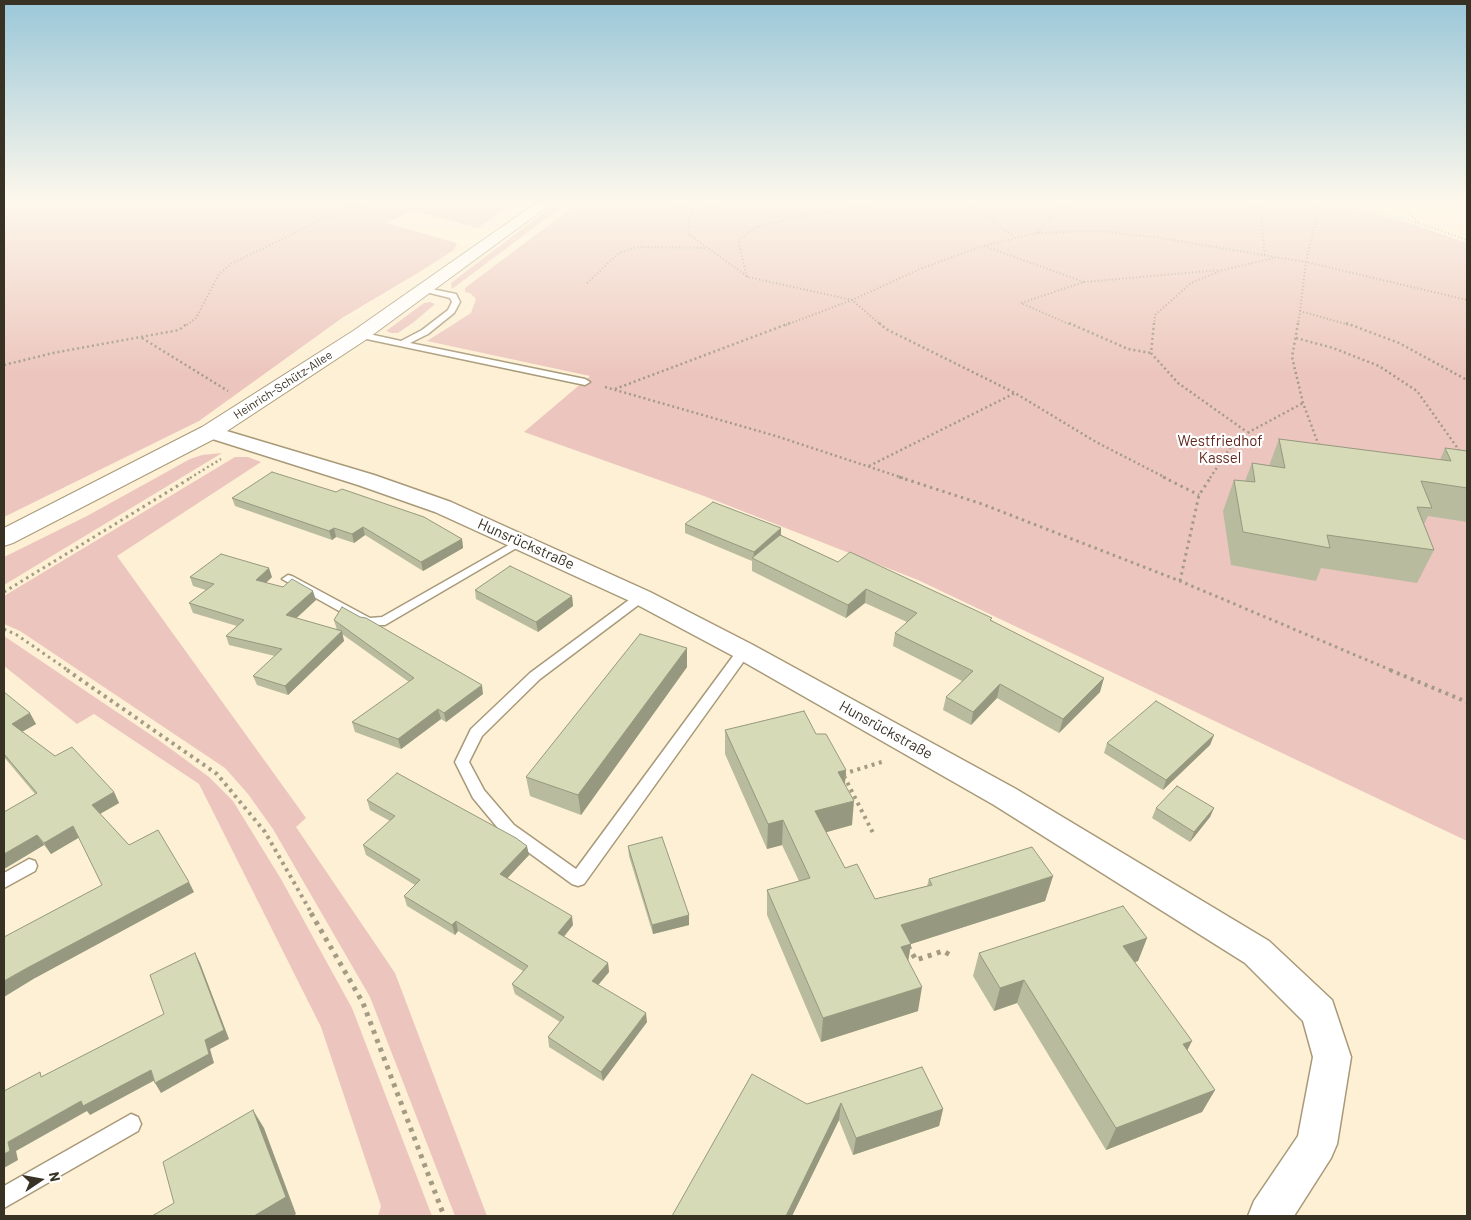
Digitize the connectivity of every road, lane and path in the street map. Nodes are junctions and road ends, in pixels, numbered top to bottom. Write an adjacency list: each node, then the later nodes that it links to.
1 (238, 260): 20 (path)
2 (465, 260): 15 (main road, Heinrich-Schütz-Allee)
3 (612, 260): 14 (path)
4 (723, 260): 12 (path)
5 (743, 260): 12 (path)
6 (944, 260): 16 (path)
7 (1022, 260): 13 (path)
8 (1265, 260): 11 (path)
9 (1294, 260): 10 (path)
10 (1306, 262): 17 (path); 18 (path)
11 (1223, 270): 13 (path); 23 (path)
12 (748, 277): 16 (path)
13 (1084, 282): 23 (path)
14 (587, 283)
15 (425, 289): 19 (main road, Heinrich-Schütz-Allee); 22 (lane)
16 (852, 300): 27 (path); 29 (path)
17 (1467, 300)
18 (1300, 311): 21 (path); 25 (path)
19 (360, 334): 22 (lane); 31 (main road, Heinrich-Schütz-Allee)
20 (142, 337): 24 (path); 28 (path)
21 (1296, 338): 30 (path); 34 (path)
22 (403, 343): 26 (lane)
23 (1151, 353): 32 (path)
24 (4, 365)
25 (1467, 380)
26 (585, 382): 27 (path)
27 (614, 389): 35 (path)
28 (230, 392)
29 (1015, 393): 35 (path); 36 (path)
30 (1303, 403): 32 (path); 33 (path)
31 (210, 432): 37 (main road, Heinrich-Schütz-Allee); 38 (street, Hunsrückstraße)
32 (1247, 432): 36 (path)
33 (1320, 449)
34 (1462, 456)
35 (869, 466): 40 (path)
36 (1199, 495): 40 (path)
37 (4, 538)
38 (521, 541): 39 (lane); 41 (street, Hunsrückstraße)
39 (288, 579)
40 (1180, 581): 44 (path)
41 (641, 597): 43 (street, Hunsrückstraße); 43 (lane)
42 (4, 629): 55 (path)
43 (744, 651): 45 (street, Hunsrückstraße)
44 (1467, 702)
45 (905, 742): 46 (path); 56 (street, Hunsrückstraße)
46 (843, 774): 47 (path); 48 (path)
47 (834, 776)
48 (873, 833)
49 (29, 866): 50 (lane)
50 (4, 881)
51 (907, 943): 52 (path)
52 (952, 956)
53 (131, 1124): 54 (lane)
54 (4, 1198)
55 (444, 1216)
56 (1269, 1216)

